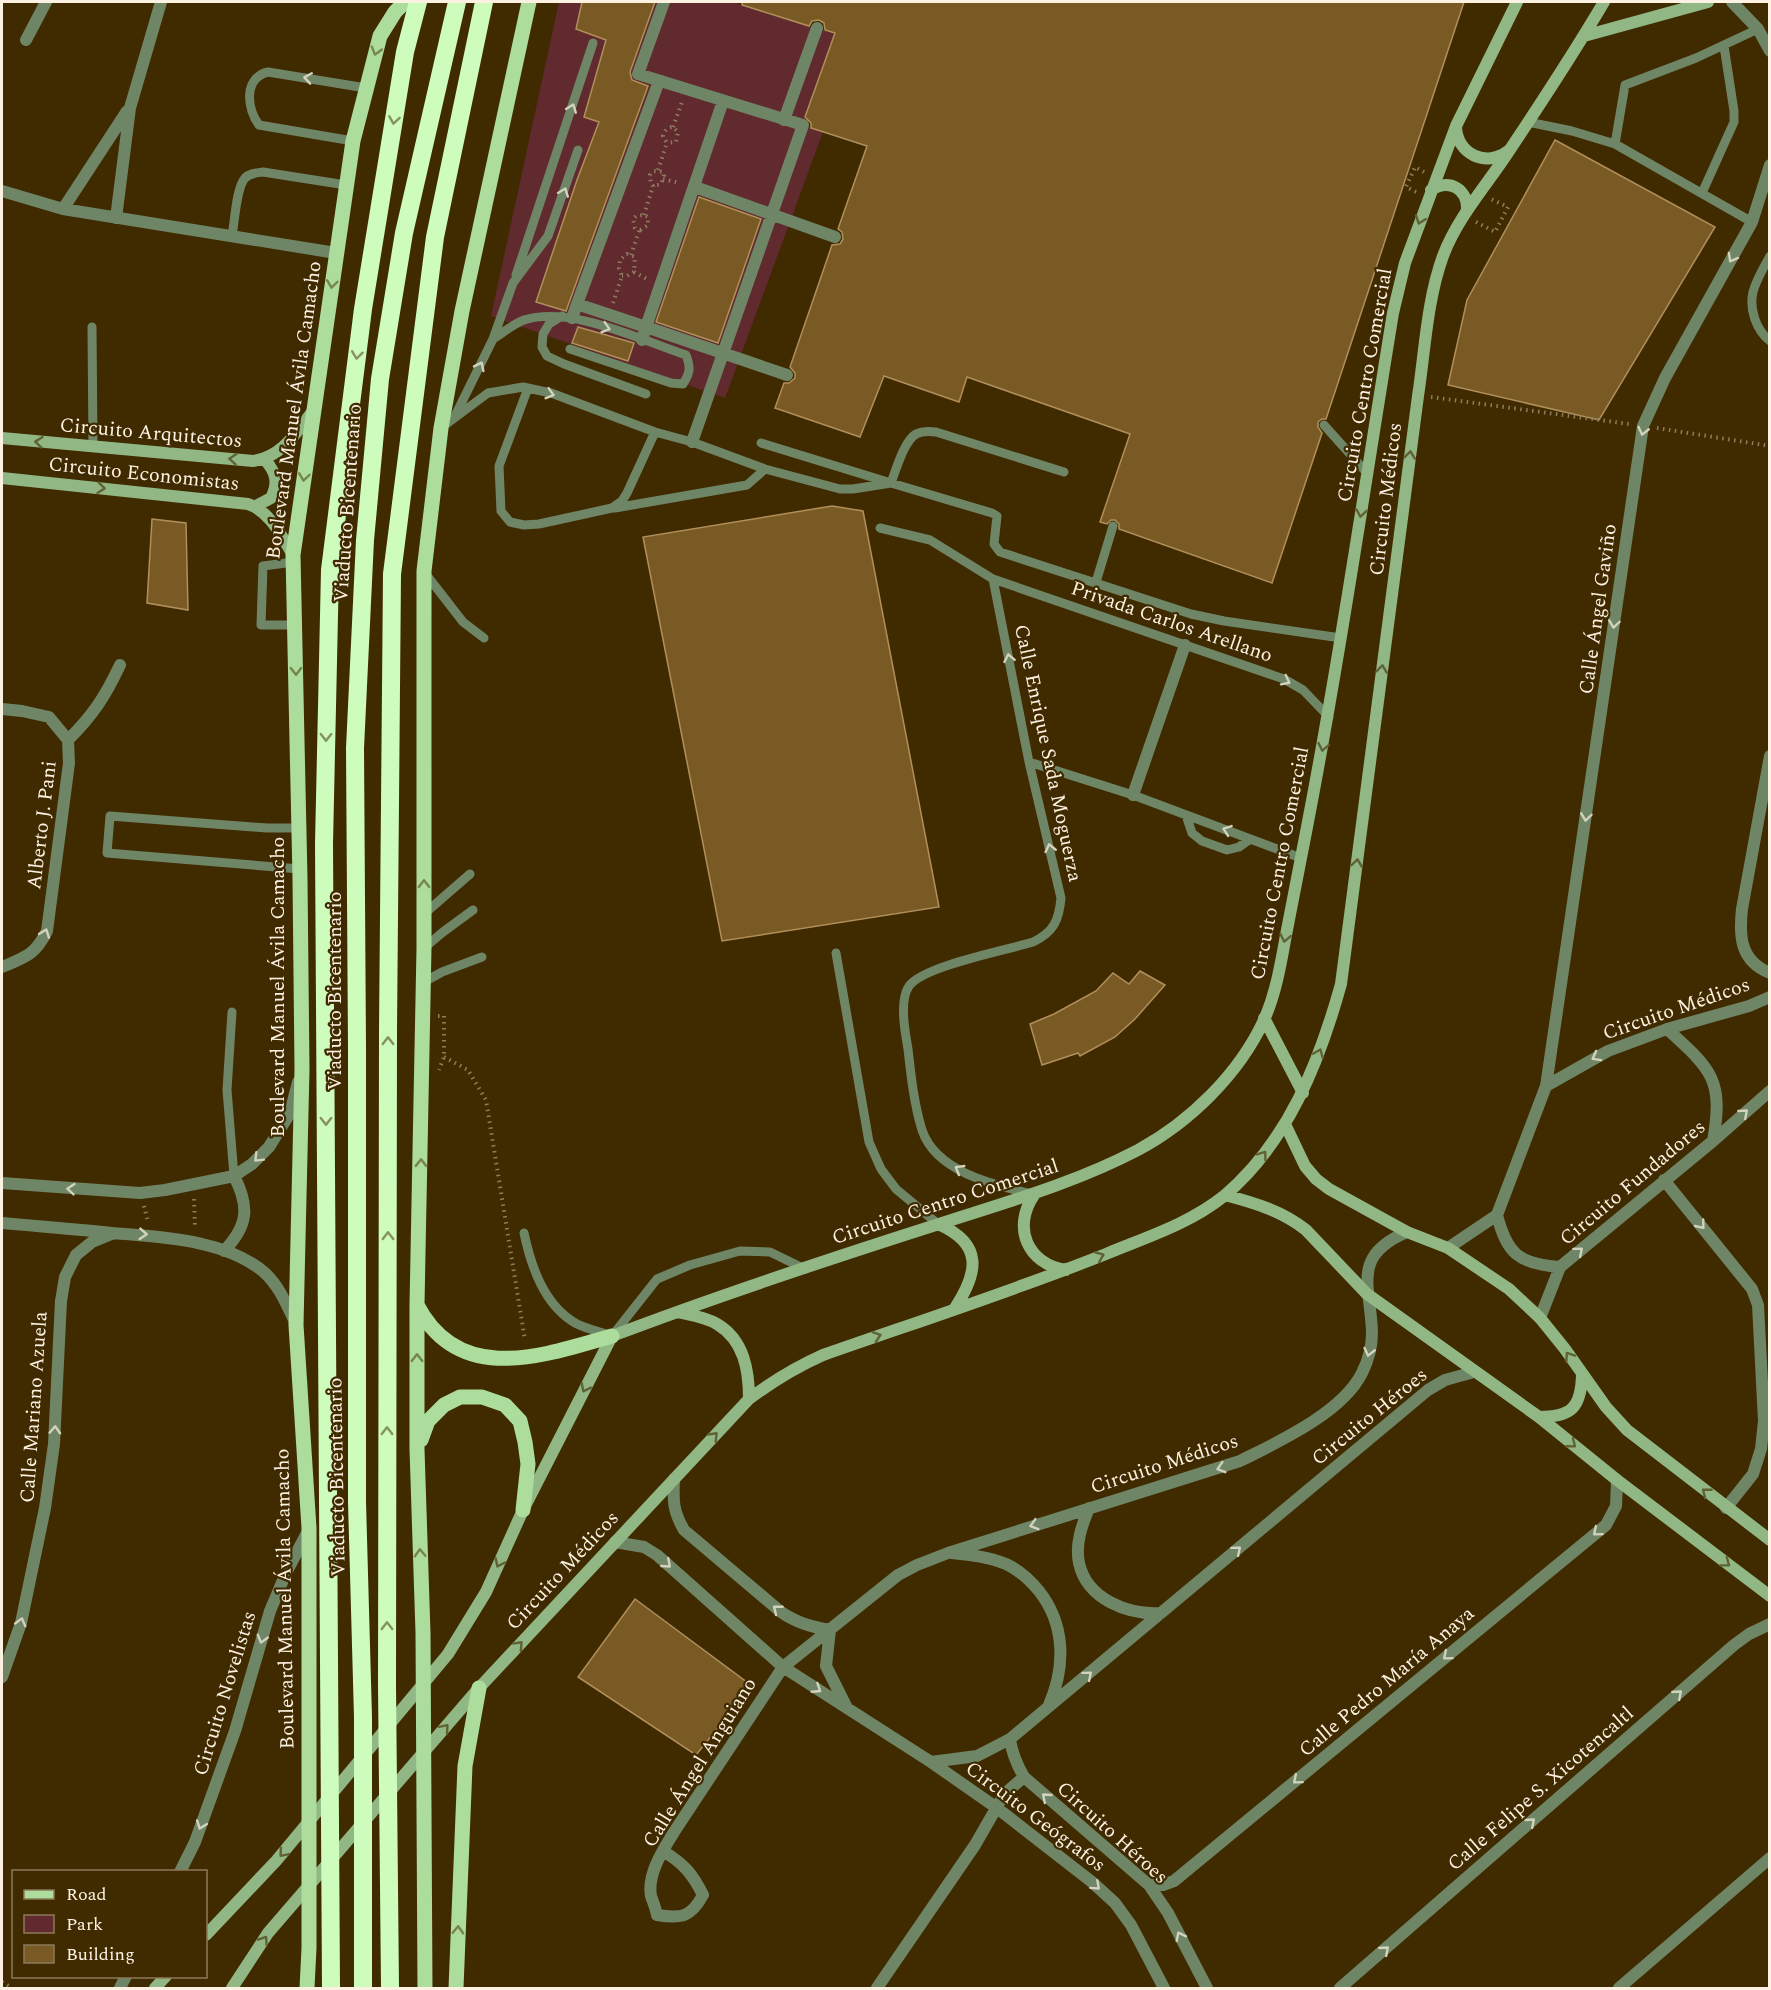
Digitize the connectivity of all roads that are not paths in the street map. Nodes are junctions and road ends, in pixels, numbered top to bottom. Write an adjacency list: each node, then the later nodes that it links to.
1 (46, 2): 16 (street)
2 (161, 2): 23 (street)
3 (405, 2): 21 (main road, Boulevard Manuel Ávila Camacho, one-way to 21)
4 (418, 2): 173 (highway, one-way to 173)
5 (457, 2): 174 (highway, Viaducto Bicentenario)
6 (484, 2): 175 (highway, one-way to 6)
7 (529, 2): 60 (main road)
8 (664, 2): 20 (street)
9 (1517, 2): 26 (main road, Circuito Centro Comercial)
10 (1604, 2): 15 (main road, Circuito Médicos)
11 (1708, 2): 15 (main road)
12 (1732, 2): 14 (street)
13 (817, 28): 24 (street)
14 (1758, 29): 18 (lane); 19 (street)
15 (1584, 36): 25 (main road, Circuito Médicos)
16 (26, 40)
17 (593, 43): 46 (lane, one-way to 17)
18 (1724, 46): 28 (lane); 36 (lane)
19 (1770, 51)
20 (659, 81): 22 (street); 47 (street)
21 (366, 88): 27 (main road, Boulevard Manuel Ávila Camacho); 27 (lane, one-way to 27)
22 (723, 101): 24 (street); 33 (street)
23 (130, 108): 37 (street); 40 (street)
24 (784, 120): 39 (street)
25 (1528, 122): 28 (lane); 29 (main road, Circuito Médicos)
26 (1456, 126): 29 (main road); 34 (main road, Circuito Centro Comercial)
27 (353, 141): 32 (main road, Boulevard Manuel Ávila Camacho)
28 (1615, 144): 36 (lane)
29 (1511, 149): 38 (main road, Circuito Médicos)
30 (578, 150): 46 (lane, one-way to 30)
31 (1770, 165): 41 (street, Calle Ángel Gaviño)
32 (346, 186): 42 (lane); 44 (main road, Boulevard Manuel Ávila Camacho)
33 (695, 187): 39 (street); 50 (street)
34 (1431, 190): 38 (main road); 70 (main road, Circuito Centro Comercial, one-way to 70)
35 (2, 192): 37 (street)
36 (1702, 193): 41 (lane)
37 (63, 209): 40 (street)
38 (1467, 210): 113 (main road, Circuito Médicos, one-way to 38)
39 (772, 214): 43 (street); 55 (street)
40 (116, 218): 42 (street)
41 (1752, 222): 111 (street, Calle Ángel Gaviño, one-way to 111)
42 (232, 235): 44 (street)
43 (835, 237)
44 (336, 253): 59 (main road, Boulevard Manuel Ávila Camacho, one-way to 59)
45 (1770, 256): 53 (lane)
46 (513, 283): 51 (lane)
47 (577, 304): 48 (street); 50 (street)
48 (567, 317): 51 (lane); 52 (lane, one-way to 52); 58 (lane)
49 (92, 327): 66 (lane)
50 (646, 327): 52 (street); 55 (street)
51 (493, 339): 60 (lane, one-way to 51)
52 (642, 340): 54 (lane)
53 (1770, 341)
54 (570, 349)
55 (723, 354): 56 (street); 64 (street)
56 (787, 375)
57 (528, 388): 60 (lane); 62 (lane, one-way to 62); 74 (lane)
58 (646, 394)
59 (313, 411): 67 (main road, Circuito Arquitectos); 77 (main road, Boulevard Manuel Ávila Camacho, one-way to 77)
60 (447, 423): 78 (main road)
61 (1324, 425): 70 (lane)
62 (655, 432): 64 (lane); 74 (lane)
63 (2, 438): 66 (main road, Circuito Arquitectos, one-way to 63)
64 (692, 442): 68 (lane)
65 (761, 443): 72 (lane)
66 (93, 447): 67 (main road, Circuito Arquitectos, one-way to 66)
67 (264, 459): 73 (main road)
68 (765, 469): 72 (lane); 74 (lane)
69 (1064, 472): 72 (lane)
70 (1367, 473): 83 (main road, Circuito Centro Comercial, one-way to 83)
71 (2, 478): 73 (main road, Circuito Economistas, one-way to 73)
72 (891, 483): 80 (lane)
73 (256, 506): 77 (main road, Circuito Economistas)
74 (612, 508)
75 (1113, 526): 80 (lane)
76 (879, 528): 79 (lane, Privada Carlos Arellano)
77 (294, 559): 81 (main road, Boulevard Manuel Ávila Camacho); 81 (lane)
78 (424, 572): 82 (lane); 99 (main road, one-way to 78)
79 (993, 579): 84 (lane, Privada Carlos Arellano); 90 (lane, Calle Enrique Sada Moguerza, one-way to 79)
80 (1096, 582): 83 (lane)
81 (295, 626): 93 (main road, Boulevard Manuel Ávila Camacho, one-way to 93)
82 (484, 638)
83 (1341, 638): 87 (main road, Circuito Centro Comercial)
84 (1185, 645): 87 (lane, Privada Carlos Arellano, one-way to 87); 91 (street)
85 (120, 665): 88 (street)
86 (2, 709): 88 (street, Alberto J. Pani)
87 (1329, 717): 95 (main road, Circuito Centro Comercial, one-way to 95)
88 (68, 740): 103 (street, Alberto J. Pani, one-way to 88)
89 (1770, 756): 104 (street)
90 (1029, 762): 91 (lane); 119 (lane, Calle Enrique Sada Moguerza, one-way to 90)
91 (1133, 795): 92 (lane)
92 (1186, 815): 94 (lane, one-way to 92); 94 (lane)
93 (299, 828): 96 (main road, Boulevard Manuel Ávila Camacho); 96 (lane)
94 (1250, 839): 95 (lane)
95 (1301, 858): 108 (main road, Circuito Centro Comercial, one-way to 108)
96 (300, 869): 110 (main road, Boulevard Manuel Ávila Camacho)
97 (470, 874): 99 (lane)
98 (473, 910): 100 (lane)
99 (424, 914): 100 (main road)
100 (424, 948): 105 (main road)
101 (836, 953): 123 (lane)
102 (482, 957): 105 (lane)
103 (2, 968)
104 (1770, 973)
105 (424, 982): 133 (main road, one-way to 105)
106 (1770, 997): 109 (street, Circuito Médicos)
107 (232, 1012): 116 (lane)
108 (1264, 1018): 113 (main road); 119 (main road, Circuito Centro Comercial)
109 (1667, 1029): 111 (street, Circuito Médicos, one-way to 111); 115 (street)
110 (302, 1069): 116 (street, one-way to 116); 137 (main road, Boulevard Manuel Ávila Camacho)
111 (1546, 1086): 121 (street)
112 (1770, 1091): 115 (street, Circuito Fundadores, one-way to 112)
113 (1303, 1093): 114 (main road, Circuito Médicos)
114 (1285, 1125): 120 (main road, Circuito Médicos, one-way to 114); 124 (main road)
115 (1713, 1141): 117 (street, Circuito Fundadores)
116 (234, 1176): 118 (street, one-way to 118); 128 (street)
117 (1664, 1180): 129 (street, Circuito Fundadores, one-way to 117); 147 (street, one-way to 147)
118 (2, 1184)
119 (1034, 1195): 123 (main road, Circuito Centro Comercial); 131 (main road)
120 (1225, 1195): 131 (main road, Circuito Médicos, one-way to 120); 132 (main road)
121 (1497, 1215): 127 (street); 129 (street)
122 (2, 1223): 125 (street)
123 (938, 1224): 130 (main road, Circuito Centro Comercial); 134 (main road)
124 (1407, 1232): 127 (main road); 132 (street, Circuito Médicos)
125 (114, 1233): 128 (street, one-way to 128); 158 (street, Calle Mariano Azuela, one-way to 125)
126 (525, 1233): 138 (lane)
127 (1448, 1248): 136 (main road)
128 (224, 1251): 137 (street)
129 (1560, 1267): 136 (street, Circuito Fundadores)
130 (804, 1269): 135 (main road, Circuito Centro Comercial); 138 (lane)
131 (1066, 1270): 134 (main road, Circuito Médicos)
132 (1367, 1294): 139 (main road); 146 (street, Circuito Médicos, one-way to 146)
133 (417, 1305): 138 (main road); 143 (main road, one-way to 133)
134 (955, 1308): 141 (main road, Circuito Médicos, one-way to 134)
135 (676, 1312): 138 (main road, Circuito Centro Comercial); 141 (main road)
136 (1540, 1318): 140 (main road, one-way to 136)
137 (296, 1325): 149 (main road, Boulevard Manuel Ávila Camacho)
138 (612, 1336): 148 (main road, one-way to 148)
139 (1474, 1372): 142 (main road); 154 (street, Circuito Héroes, one-way to 139)
140 (1582, 1375): 142 (main road); 147 (main road, one-way to 140)
141 (749, 1399): 144 (main road, Circuito Médicos, one-way to 141)
142 (1539, 1417): 145 (main road, one-way to 145)
143 (417, 1449): 148 (main road); 176 (main road, one-way to 143)
144 (674, 1479): 151 (main road, Circuito Médicos); 156 (street, one-way to 144)
145 (1617, 1480): 153 (main road, one-way to 153); 169 (street, Calle Pedro María Anaya, one-way to 169)
146 (1089, 1508): 152 (street, Circuito Médicos, one-way to 152); 154 (street)
147 (1726, 1508): 150 (main road)
148 (523, 1510): 170 (main road, one-way to 170)
149 (309, 1528): 168 (street, Circuito Novelistas, one-way to 168); 172 (main road, Boulevard Manuel Ávila Camacho)
150 (1770, 1540)
151 (615, 1542): 157 (street, Circuito Geógrafos, one-way to 157); 159 (main road, Circuito Médicos, one-way to 151)
152 (948, 1553): 156 (street, Circuito Médicos); 160 (street)
153 (1770, 1596)
154 (1161, 1613): 160 (street, Circuito Héroes, one-way to 154)
155 (1770, 1624): 181 (street, Calle Felipe S. Xicotencaltl, one-way to 155)
156 (830, 1630): 157 (street, Circuito Médicos); 161 (street)
157 (783, 1667): 161 (street, Circuito Geógrafos, one-way to 161); 166 (street, Calle Ángel Anguiano)
158 (2, 1677)
159 (479, 1688): 171 (main road, Circuito Médicos, one-way to 159); 177 (main road, one-way to 159)
160 (1048, 1708): 162 (street, Circuito Héroes)
161 (848, 1709): 163 (street, Circuito Geógrafos)
162 (1010, 1739): 163 (street, Circuito Héroes); 164 (street, Circuito Héroes)
163 (931, 1762): 165 (street, Circuito Geógrafos)
164 (1024, 1777): 165 (street); 169 (street, Circuito Héroes, one-way to 164)
165 (997, 1808): 178 (street); 179 (street, Circuito Geógrafos, one-way to 179)
166 (663, 1851): 166 (street, Calle Ángel Anguiano)
167 (1770, 1858): 182 (street)
168 (181, 1870)
169 (1149, 1885): 180 (street, Circuito Héroes, one-way to 169)
170 (207, 1934)
171 (232, 1989)
172 (307, 1989)
173 (331, 1989)
174 (363, 1989)
175 (390, 1989)
176 (425, 1989)
177 (456, 1989)
178 (877, 1989)
179 (1164, 1989)
180 (1206, 1989)
181 (1340, 1989)
182 (1619, 1989)

